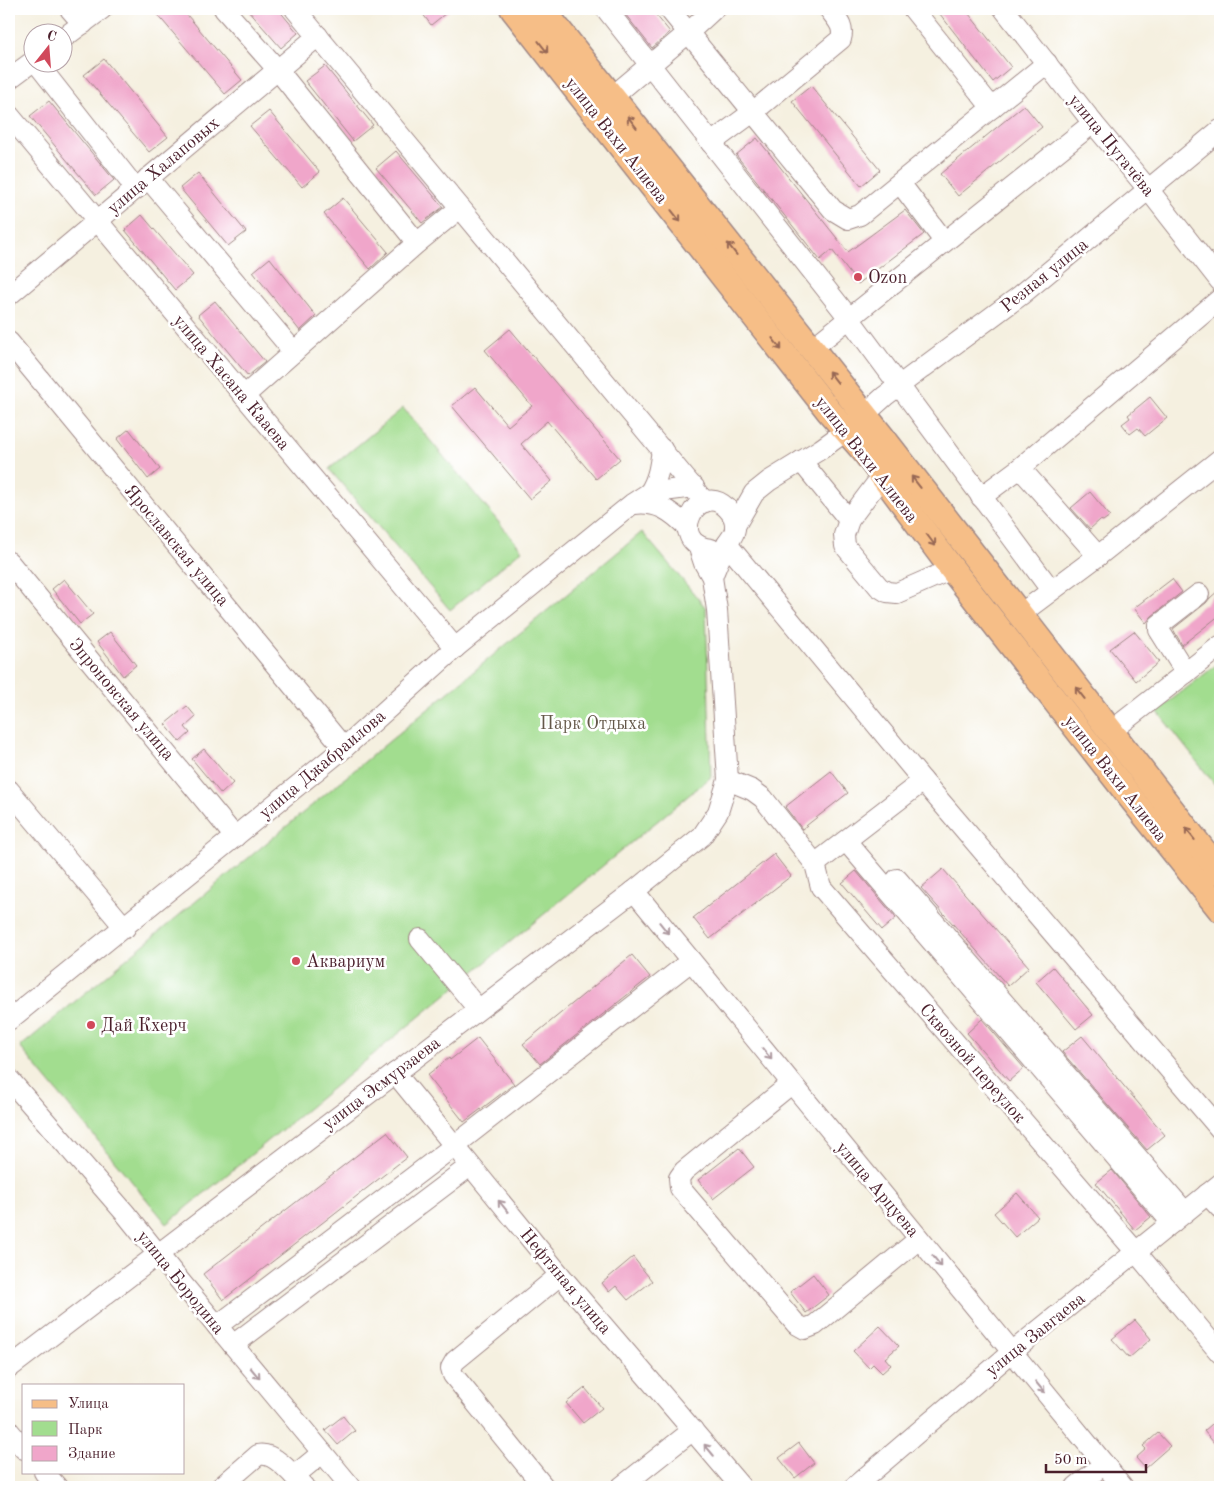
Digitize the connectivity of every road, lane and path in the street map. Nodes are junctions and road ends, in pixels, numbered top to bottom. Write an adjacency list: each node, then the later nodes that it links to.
1 (102, 9): 12 (street)
2 (224, 9): 17 (street)
3 (295, 9): 14 (street)
4 (513, 9): 44 (main road, улица Вахи Алиева, one-way to 44)
5 (542, 9): 21 (main road, улица Вахи Алиева)
6 (606, 9): 16 (street)
7 (669, 9): 13 (street)
8 (714, 9): 13 (street)
9 (829, 9): 23 (street)
10 (913, 9): 22 (street)
11 (1004, 9): 15 (street, улица Пугачёва)
12 (77, 16)
13 (688, 33): 16 (street); 23 (street)
14 (318, 36): 17 (street, улица Халаповых); 31 (street)
15 (1047, 63): 22 (street); 25 (street, улица Пугачёва)
16 (649, 64): 21 (street); 27 (street)
17 (277, 69): 29 (street, улица Халаповых); 34 (street)
18 (22, 70): 20 (street)
19 (43, 72): 29 (street)
20 (9, 79)
21 (612, 97): 40 (main road, улица Вахи Алиева, one-way to 21)
22 (992, 108): 28 (street)
23 (753, 112): 27 (street); 28 (street)
24 (9, 115): 32 (street, улица Хасана Кааева)
25 (1093, 123): 30 (street, улица Пугачёва); 33 (street)
26 (1220, 130): 30 (street, Резная улица)
27 (712, 144): 38 (street)
28 (900, 182): 33 (street)
29 (142, 184): 32 (street, улица Халаповых); 41 (street)
30 (1148, 189): 35 (street, улица Пугачёва); 42 (street, Резная улица)
31 (460, 208): 34 (street); 45 (street)
32 (97, 222): 36 (street, улица Халаповых); 43 (street, улица Хасана Кааева)
33 (944, 242): 38 (street)
34 (417, 243): 41 (street)
35 (1220, 281)
36 (9, 295)
37 (1220, 299): 48 (street)
38 (849, 318): 40 (street); 42 (street)
39 (9, 342): 70 (street, Ярославская улица)
40 (811, 349): 44 (main road, улица Вахи Алиева, one-way to 40)
41 (294, 352): 43 (street)
42 (898, 386): 44 (street, Резная улица); 53 (street)
43 (244, 396): 66 (street, улица Хасана Кааева)
44 (855, 423): 47 (street, Резная улица); 49 (main road, улица Вахи Алиева); 65 (main road, улица Вахи Алиева, one-way to 44)
45 (662, 449): 50 (street); 52 (street)
46 (1220, 459): 59 (street)
47 (802, 461): 51 (street, Резная улица); 55 (street)
48 (1020, 468): 53 (street); 59 (street)
49 (882, 476): 55 (street); 61 (main road, улица Вахи Алиева, one-way to 61)
50 (649, 493): 52 (street, улица Джабраилова); 54 (street, улица Джабраилова)
51 (754, 493): 52 (street, улица Джабраилова); 57 (street)
52 (705, 497): 56 (street); 57 (street)
53 (981, 497): 63 (street)
54 (632, 504): 56 (street); 66 (street, улица Джабраилова)
55 (849, 520): 61 (street)
56 (687, 527): 58 (street)
57 (731, 535): 58 (street); 62 (street); 72 (street)
58 (698, 545): 62 (street)
59 (1098, 556): 63 (street)
60 (9, 562): 74 (street, Эпроновская улица)
61 (952, 568): 79 (main road, улица Вахи Алиева)
62 (712, 577): 71 (street)
63 (1051, 590): 65 (street)
64 (1199, 594): 68 (street)
65 (1019, 615): 69 (main road, улица Вахи Алиева, one-way to 65)
66 (455, 648): 70 (street, улица Джабраилова)
67 (1218, 652): 68 (street)
68 (1186, 673): 69 (street)
69 (1110, 732): 77 (main road, улица Вахи Алиева, one-way to 69)
70 (344, 748): 74 (street, улица Джабраилова)
71 (728, 780): 76 (street, Сквозной переулок); 78 (street, улица Эсмурзаева)
72 (924, 781): 75 (street); 88 (street)
73 (9, 790): 80 (street)
74 (235, 836): 80 (street, улица Джабраилова)
75 (851, 837): 76 (street); 92 (street)
76 (815, 864): 94 (street, Сквозной переулок)
77 (1220, 872)
78 (634, 891): 82 (street, улица Арцуева, one-way to 82); 83 (street, улица Эсмурзаева)
79 (1220, 909)
80 (125, 928): 84 (street, улица Джабраилова)
81 (420, 939): 83 (street)
82 (691, 961): 87 (street, улица Арцуева, one-way to 87); 89 (street)
83 (478, 1009): 85 (street, улица Эсмурзаева)
84 (10, 1017)
85 (395, 1073): 89 (street, Нефтяная улица); 95 (street, улица Эсмурзаева)
86 (9, 1079): 95 (street, улица Бородина)
87 (791, 1084): 93 (street, улица Арцуева); 93 (street)
88 (1220, 1129)
89 (454, 1146): 90 (street, Нефтяная улица); 97 (street)
90 (470, 1166): 96 (street, Нефтяная улица, one-way to 90); 98 (street)
91 (1216, 1195): 92 (street, улица Завгаева)
92 (1178, 1218): 94 (street, улица Завгаева)
93 (919, 1239): 99 (street, улица Арцуева, one-way to 99)
94 (1136, 1252): 99 (street, улица Завгаева); 100 (street, Сквозной переулок)
95 (158, 1254): 97 (street, улица Бородина); 101 (street, улица Эсмурзаева)
96 (560, 1275): 102 (street, Нефтяная улица); 112 (street)
97 (217, 1326): 98 (street, улица Бородина)
98 (233, 1345): 105 (street, улица Бородина, one-way to 105)
99 (1012, 1352): 106 (street, улица Арцуева, one-way to 106); 115 (street, улица Завгаева)
100 (1220, 1353)
101 (9, 1368)
102 (693, 1430): 113 (street); 114 (street, Нефтяная улица, one-way to 102)
103 (9, 1431): 104 (street)
104 (22, 1447)
105 (322, 1453): 108 (street); 111 (street, улица Бородина)
106 (1104, 1464): 116 (street); 117 (street, улица Арцуева)
107 (46, 1474): 109 (street)
108 (299, 1481): 110 (street)
109 (57, 1487)
110 (221, 1487)
111 (351, 1487)
112 (544, 1487)
113 (621, 1487)
114 (741, 1487)
115 (854, 1487)
116 (1076, 1487)
117 (1123, 1487)

